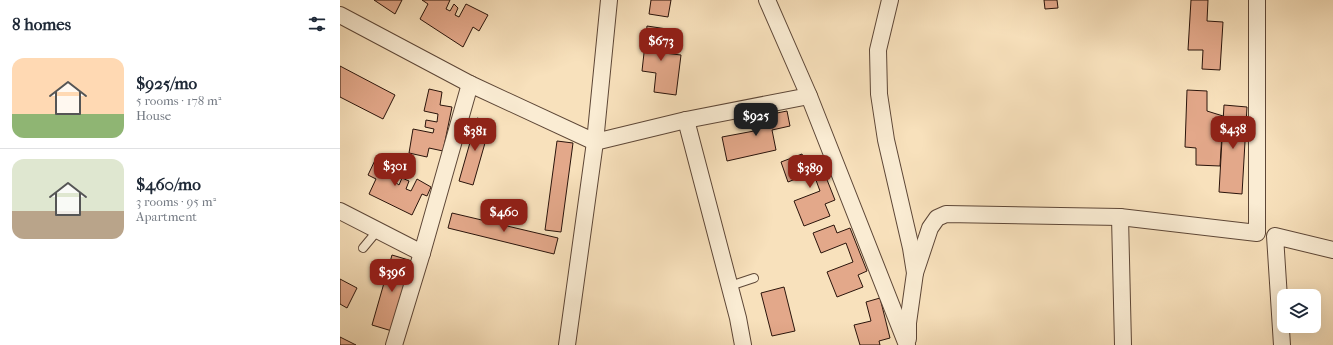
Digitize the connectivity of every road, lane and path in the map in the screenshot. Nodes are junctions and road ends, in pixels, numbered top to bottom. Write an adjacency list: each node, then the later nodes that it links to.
1 (609, 0): 9 (street)
2 (767, 0): 7 (street)
3 (890, 0): 18 (street)
4 (1257, 0): 13 (street)
5 (340, 15): 6 (street)
6 (470, 84): 9 (street); 17 (street)
7 (809, 96): 8 (street); 24 (street)
8 (686, 120): 9 (street); 20 (street)
9 (595, 142): 22 (street)
10 (340, 211): 12 (street)
11 (1120, 218): 13 (street); 18 (street); 25 (street)
12 (378, 230): 15 (lane); 17 (street)
13 (1257, 233): 14 (street)
14 (1275, 236): 16 (street); 26 (street)
15 (363, 248)
16 (1333, 250)
17 (422, 253): 21 (street)
18 (915, 273): 24 (street)
19 (754, 278): 20 (lane)
20 (730, 286): 23 (street)
21 (394, 345)
22 (568, 345)
23 (743, 345)
24 (908, 345)
25 (1123, 345)
26 (1282, 345)

